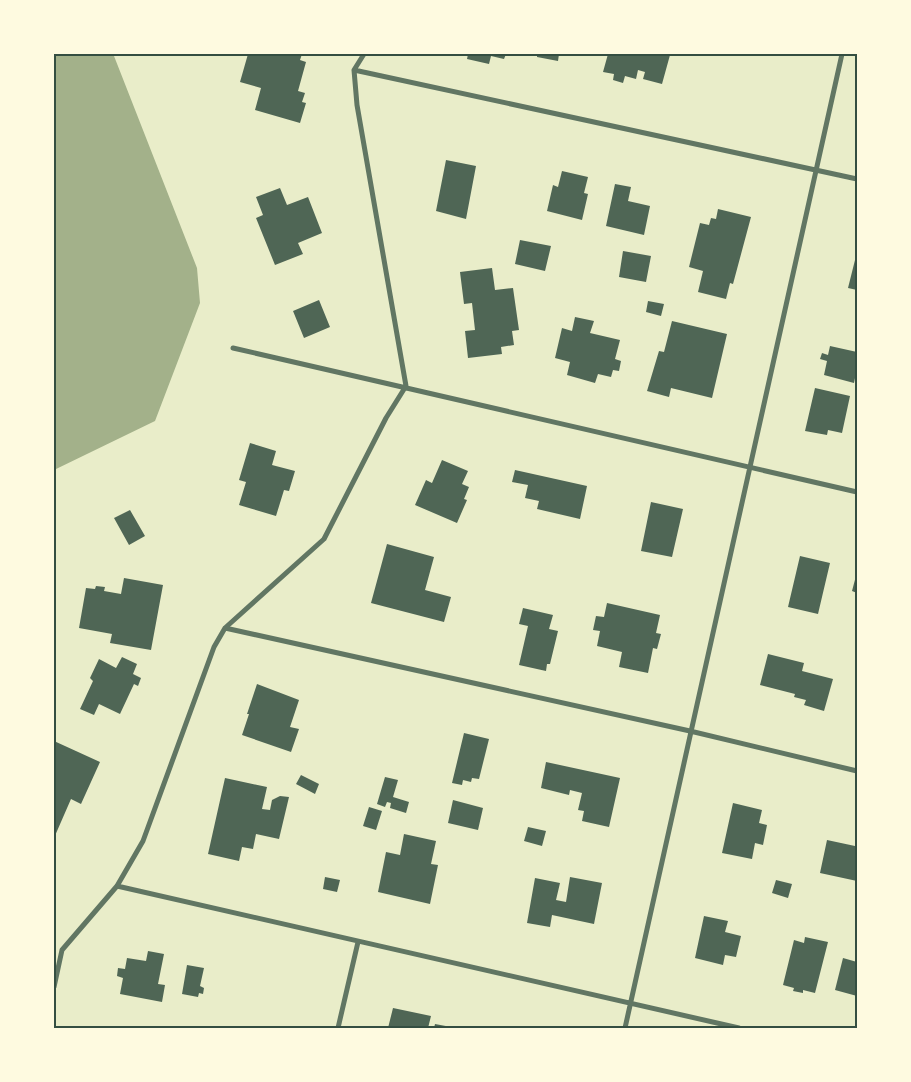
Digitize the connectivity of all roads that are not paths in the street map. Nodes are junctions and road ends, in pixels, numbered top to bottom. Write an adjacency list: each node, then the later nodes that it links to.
1 (364, 54): 3 (street)
2 (842, 54): 4 (street)
3 (354, 70): 4 (street); 7 (street)
4 (816, 169): 5 (street); 8 (street)
5 (857, 179)
6 (233, 348): 7 (street)
7 (406, 386): 8 (street); 10 (street)
8 (750, 467): 9 (street); 11 (street)
9 (857, 492)
10 (225, 628): 11 (street); 13 (street)
11 (690, 731): 12 (street); 16 (street)
12 (857, 771)
13 (117, 886): 14 (street); 15 (street)
14 (358, 942): 16 (street); 17 (street)
15 (54, 987)
16 (631, 1003): 18 (street); 19 (street)
17 (338, 1028)
18 (625, 1028)
19 (739, 1028)

